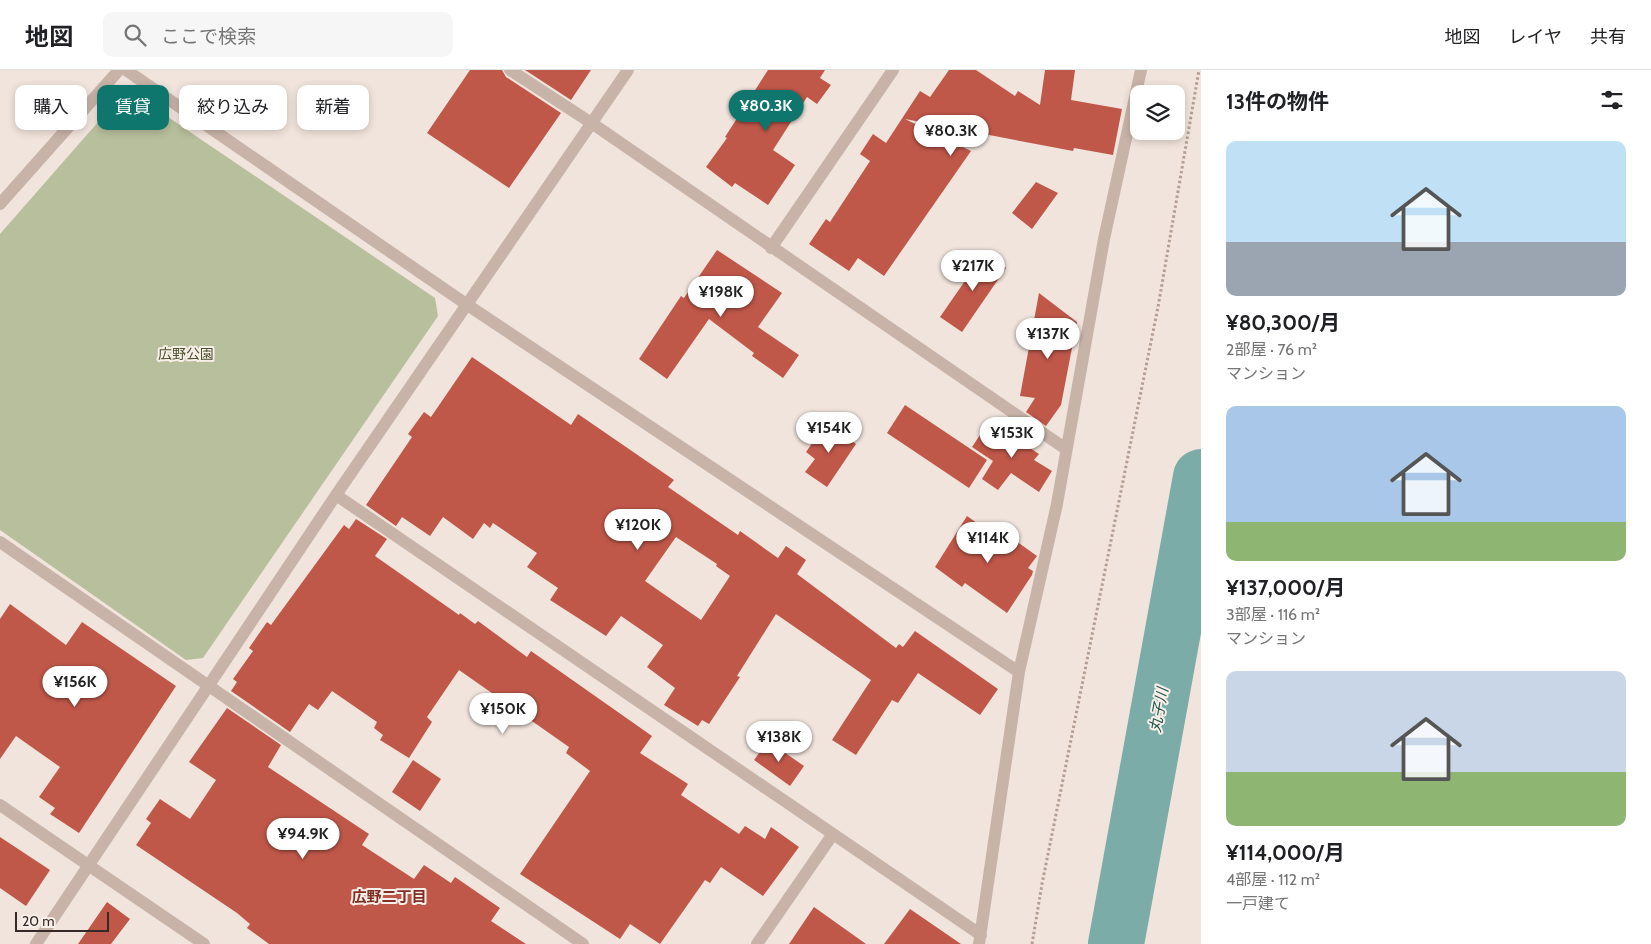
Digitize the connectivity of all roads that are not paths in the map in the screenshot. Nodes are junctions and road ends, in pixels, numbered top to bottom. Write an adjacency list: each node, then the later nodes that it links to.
1 (119, 70): 8 (street)
2 (126, 70): 10 (street)
3 (510, 70): 7 (street)
4 (628, 70): 7 (street)
5 (893, 70): 9 (street)
6 (1141, 70): 11 (street)
7 (593, 124): 9 (street); 10 (street)
8 (0, 204)
9 (771, 248): 11 (street)
10 (466, 304): 12 (street); 14 (street)
11 (1066, 449): 14 (street)
12 (336, 495): 15 (street); 17 (street)
13 (0, 542): 15 (street)
14 (1018, 672): 19 (street)
15 (208, 685): 18 (street); 22 (street)
16 (0, 805): 18 (street)
17 (833, 834): 19 (street); 23 (street)
18 (88, 866): 20 (street); 21 (street)
19 (980, 939)
20 (36, 944)
21 (204, 944)
22 (583, 944)
23 (757, 944)

